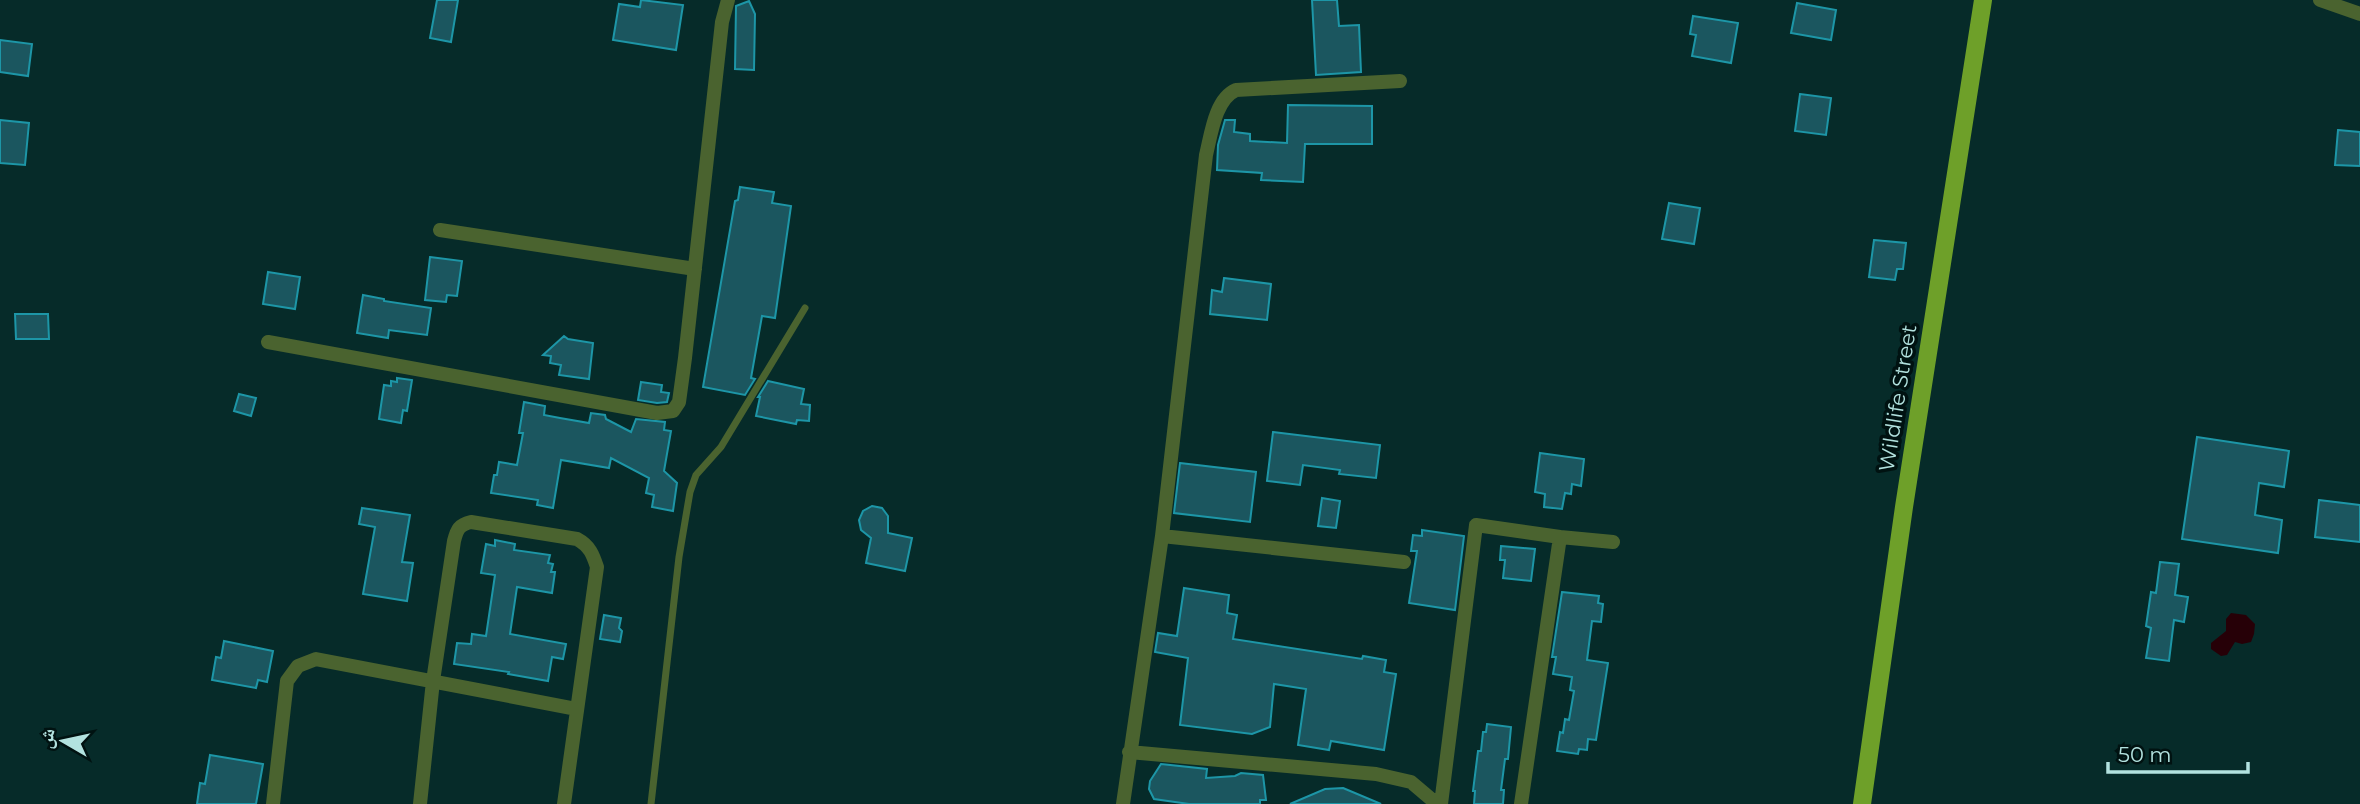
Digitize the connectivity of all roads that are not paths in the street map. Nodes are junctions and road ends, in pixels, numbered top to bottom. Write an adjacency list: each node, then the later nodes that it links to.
1 (728, 0): 7 (street)
2 (1983, 0): 24 (main road, Wildlife Street)
3 (2320, 0): 4 (street)
4 (2360, 14)
5 (1400, 81): 10 (street)
6 (440, 230): 7 (street)
7 (695, 269): 9 (street)
8 (805, 308): 20 (lane)
9 (268, 342)
10 (1162, 536): 13 (street); 16 (street)
11 (1560, 537): 12 (street); 22 (street); 23 (street)
12 (1613, 542)
13 (1404, 562)
14 (433, 681): 15 (street); 15 (street); 17 (street); 18 (street)
15 (577, 709): 19 (street)
16 (1129, 752): 21 (street); 22 (street)
17 (273, 804)
18 (420, 804)
19 (564, 804)
20 (651, 804)
21 (1123, 804)
22 (1439, 804)
23 (1521, 804)
24 (1862, 804)

